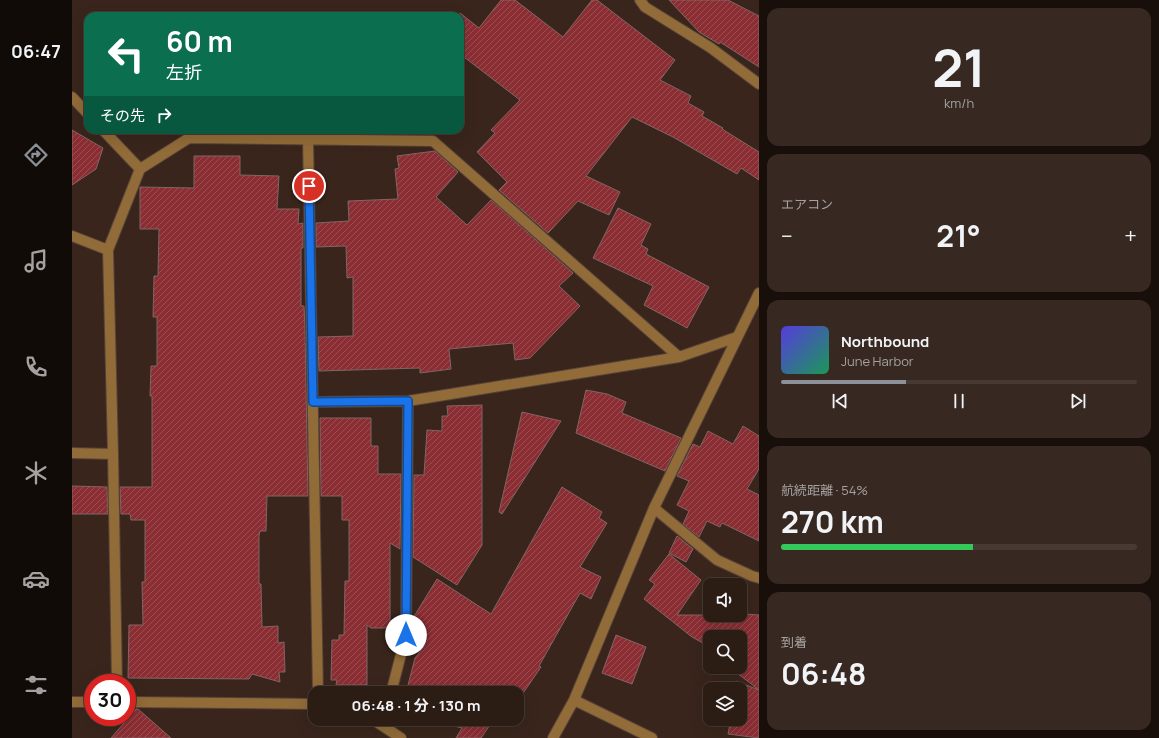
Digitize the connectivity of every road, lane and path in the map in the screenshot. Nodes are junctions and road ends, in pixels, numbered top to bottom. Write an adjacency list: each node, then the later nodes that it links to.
1 (640, 0): 2 (street)
2 (759, 84)
3 (72, 97): 4 (street)
4 (84, 110)
5 (107, 134): 7 (street)
6 (308, 139): 7 (street); 12 (street); 14 (street)
7 (140, 170): 9 (street)
8 (72, 236): 9 (street)
9 (108, 250): 16 (street)
10 (759, 293): 11 (street)
11 (737, 337): 12 (street); 17 (street)
12 (679, 357): 13 (street)
13 (408, 401): 14 (street); 21 (street)
14 (313, 402): 20 (street)
15 (72, 453): 16 (street)
16 (113, 454): 19 (street)
17 (654, 508): 18 (street); 22 (street)
18 (759, 578)
19 (117, 674)
20 (318, 686)
21 (393, 686)
22 (574, 700): 29 (street); 30 (street)
23 (72, 702): 24 (street)
24 (84, 702)
25 (136, 702): 26 (street)
26 (308, 704)
27 (388, 726): 28 (street)
28 (401, 738)
29 (553, 738)
30 (652, 738)

